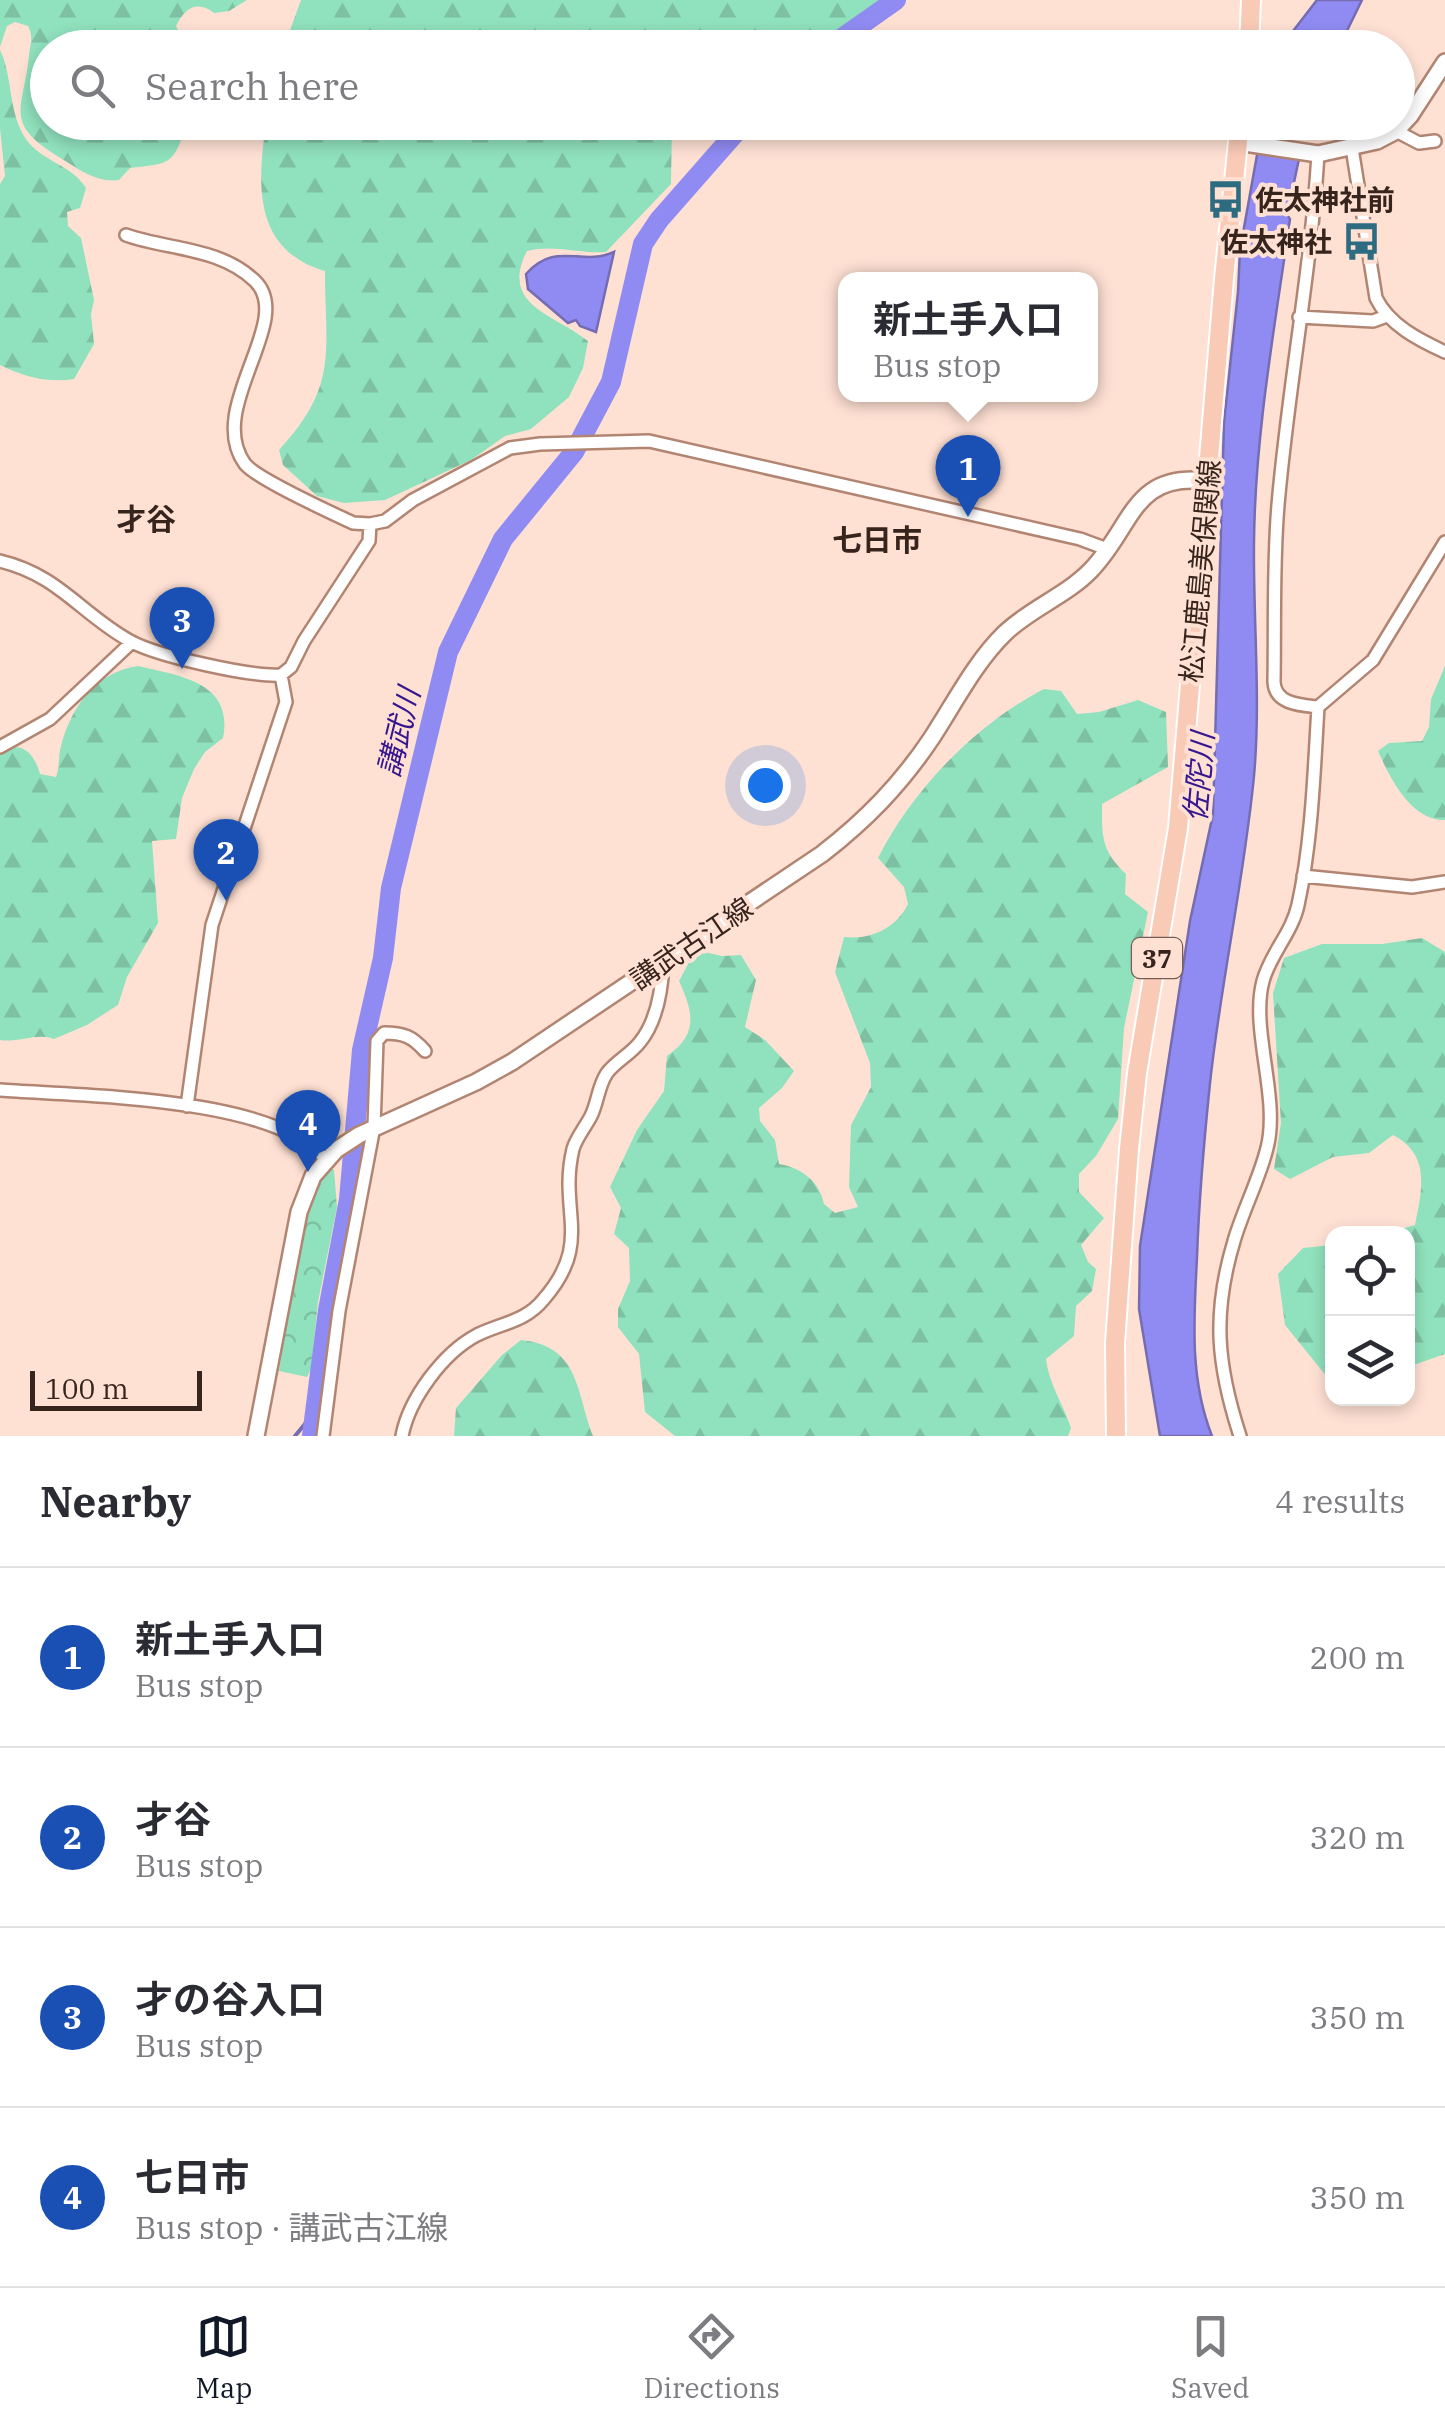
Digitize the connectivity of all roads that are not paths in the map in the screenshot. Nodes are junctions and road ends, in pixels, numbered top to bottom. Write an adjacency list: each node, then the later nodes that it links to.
1 (1251, 0): 2 (main road)
2 (1250, 30)
3 (1445, 62): 4 (main road)
4 (1415, 108)
5 (1245, 140): 9 (main road, 松江鹿島美保関線 / 37)
6 (1379, 140): 10 (main road)
7 (1412, 140): 8 (street)
8 (1435, 141)
9 (1246, 143): 11 (main road); 16 (main road, 松江鹿島美保関線 / 37)
10 (1352, 148): 11 (main road); 13 (street)
11 (1311, 154): 14 (street)
12 (126, 235): 17 (street)
13 (1387, 316): 14 (street); 15 (street)
14 (1298, 317): 23 (street)
15 (1445, 352)
16 (1208, 481): 19 (main road, 講武古江線); 36 (main road, 松江鹿島美保関線 / 37)
17 (370, 524): 19 (street); 22 (street)
18 (1445, 542): 23 (street)
19 (1108, 549): 27 (main road, 講武古江線)
20 (0, 561): 21 (street)
21 (132, 642): 22 (street); 24 (street)
22 (281, 675): 30 (street)
23 (1318, 707): 25 (street)
24 (0, 747)
25 (1302, 876): 26 (street); 37 (street)
26 (1445, 882)
27 (663, 962): 31 (main road, 講武古江線); 35 (street)
28 (425, 1051): 31 (street)
29 (0, 1090): 30 (street)
30 (187, 1106): 32 (street)
31 (371, 1129): 32 (main road, 講武古江線); 34 (street)
32 (330, 1154): 33 (main road)
33 (256, 1436)
34 (324, 1436)
35 (402, 1436)
36 (1116, 1436)
37 (1240, 1436)

